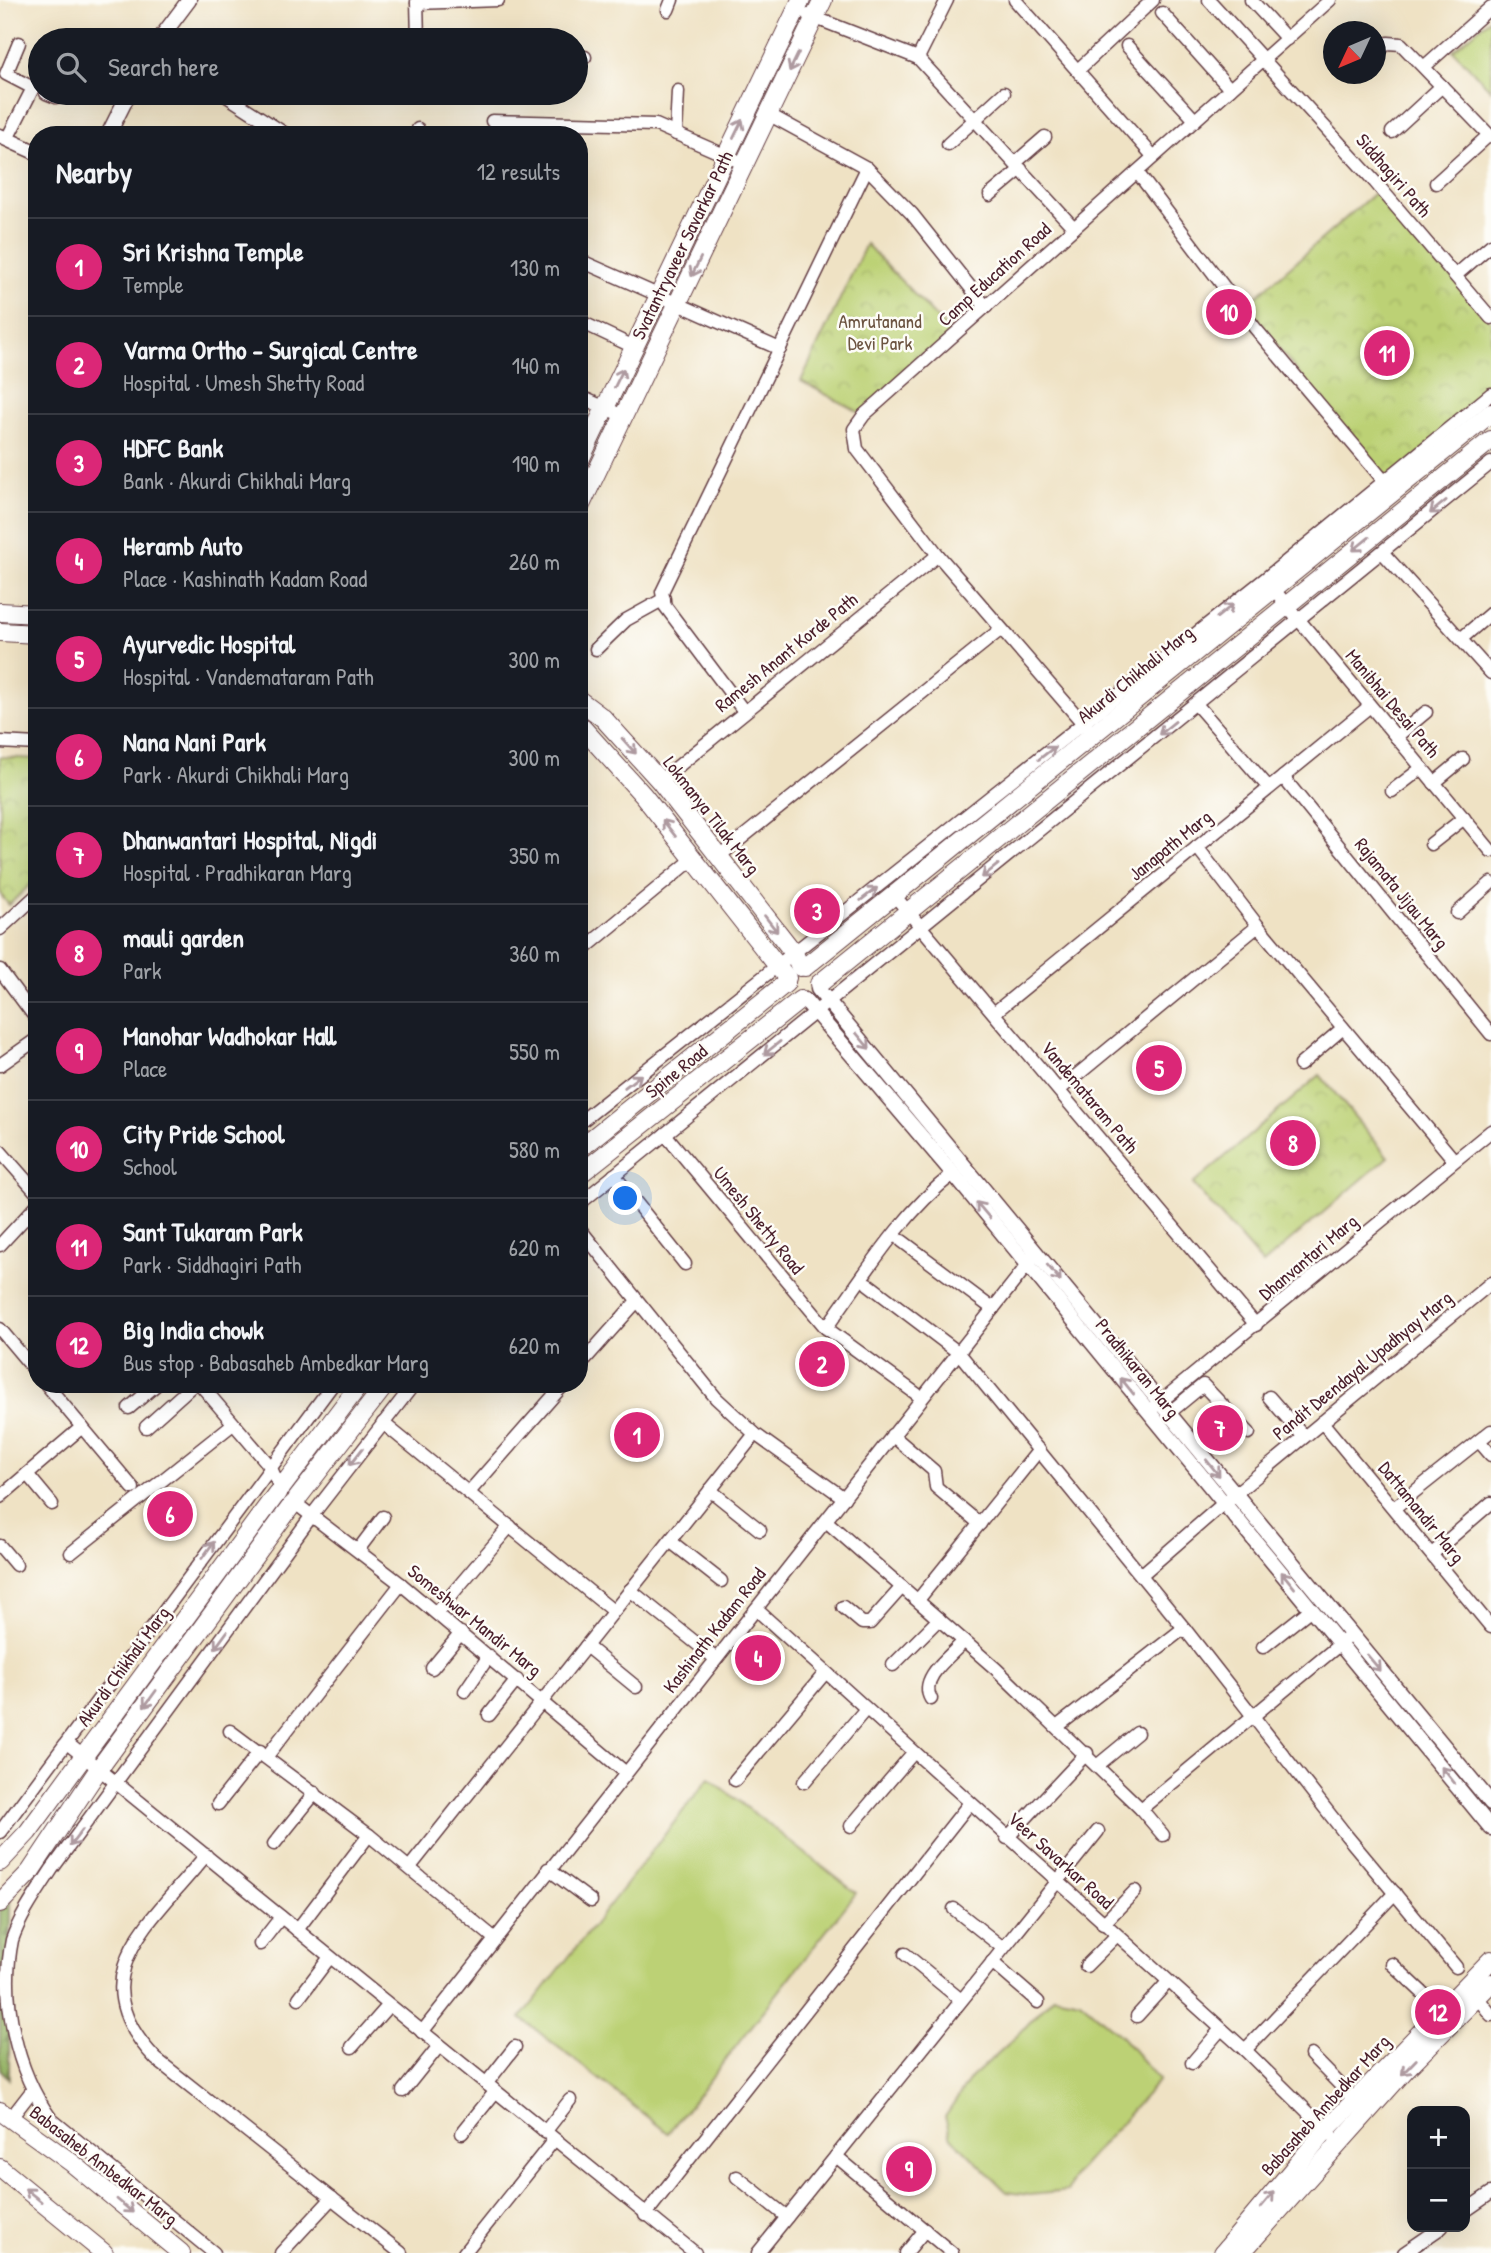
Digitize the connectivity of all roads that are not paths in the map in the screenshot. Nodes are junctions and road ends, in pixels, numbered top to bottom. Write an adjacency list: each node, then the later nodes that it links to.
1 (498, 0): 10 (street)
2 (823, 0): 14 (main road, Svatantryaveer Savarkar Path)
3 (947, 0): 21 (street)
4 (1015, 0): 24 (street)
5 (1209, 0): 22 (street, Siddhagiri Path)
6 (1251, 0): 17 (street)
7 (187, 1): 15 (street)
8 (1150, 1): 24 (street)
9 (1327, 1): 17 (street, Camp Education Road)
10 (417, 2): 16 (street)
11 (798, 5): 14 (street); 46 (main road, Svatantryaveer Savarkar Path, one-way to 11)
12 (1491, 8): 23 (street)
13 (1162, 13): 27 (street)
14 (814, 18): 21 (street); 33 (main road, Svatantryaveer Savarkar Path, one-way to 33)
15 (169, 28)
16 (418, 28)
17 (1287, 39): 22 (street, Camp Education Road)
18 (19, 43): 25 (street)
19 (1127, 46): 35 (street)
20 (1386, 47): 23 (street)
21 (918, 58): 34 (street)
22 (1265, 59): 27 (street, Camp Education Road); 57 (street, Siddhagiri Path)
23 (1426, 66): 26 (street)
24 (1078, 71): 47 (street)
25 (28, 84)
26 (1442, 86): 39 (street); 41 (street)
27 (1230, 89): 35 (street, Camp Education Road)
28 (678, 91): 40 (street)
29 (1004, 93): 34 (street)
30 (28, 105): 42 (street)
31 (123, 105): 37 (street)
32 (241, 105): 38 (street)
33 (768, 114): 48 (main road, Svatantryaveer Savarkar Path); 50 (street)
34 (975, 119): 44 (street); 49 (street)
35 (1195, 120): 47 (street, Camp Education Road)
36 (492, 121): 40 (street)
37 (112, 126)
38 (273, 126)
39 (1392, 132)
40 (676, 134): 46 (street)
41 (1490, 136): 52 (street)
42 (3, 137): 45 (street)
43 (1045, 137): 49 (street)
44 (948, 144)
45 (28, 149)
46 (726, 155): 48 (street); 58 (main road, Svatantryaveer Savarkar Path)
47 (1153, 156): 51 (street, Camp Education Road)
48 (745, 164): 59 (main road, Svatantryaveer Savarkar Path, one-way to 59)
49 (1018, 166): 53 (street); 54 (street)
50 (867, 169): 60 (street); 64 (street)
51 (1137, 172): 54 (street, Camp Education Road); 73 (street)
52 (1436, 183)
53 (990, 195)
54 (1074, 228): 60 (street, Camp Education Road)
55 (1491, 245): 57 (street)
56 (588, 264): 58 (street)
57 (1456, 275): 61 (street, Siddhagiri Path)
58 (660, 294): 59 (street); 63 (main road, Svatantryaveer Savarkar Path)
59 (678, 303): 64 (street); 69 (main road, Svatantryaveer Savarkar Path)
60 (986, 307): 76 (street, Camp Education Road)
61 (1491, 318)
62 (588, 325): 63 (street)
63 (634, 347): 67 (main road, Svatantryaveer Savarkar Path, one-way to 63)
64 (780, 349): 78 (street)
65 (1491, 394): 73 (street)
66 (588, 400): 67 (street)
67 (605, 408): 69 (street); 71 (main road, Svatantryaveer Savarkar Path)
68 (1491, 413): 77 (main road, Akurdi Chikhali Marg)
69 (624, 416): 74 (main road, Svatantryaveer Savarkar Path)
70 (1491, 440): 79 (main road, one-way to 79)
71 (588, 443)
72 (1491, 463): 75 (street, one-way to 75)
73 (1385, 482): 77 (street)
74 (588, 490)
75 (1382, 553): 83 (street); 87 (street)
76 (937, 555): 84 (street, Camp Education Road); 93 (street, Ramesh Anant Korde Path)
77 (1269, 584): 79 (street, Manibhai Desai Path); 95 (main road, Akurdi Chikhali Marg, one-way to 77)
78 (664, 599): 88 (street); 93 (street)
79 (1286, 604): 83 (street, Manibhai Desai Path); 117 (main road)
80 (0, 612): 82 (main road)
81 (1491, 613): 87 (street)
82 (28, 614)
83 (1299, 621): 90 (street); 92 (street, Manibhai Desai Path)
84 (1000, 630): 95 (street, Camp Education Road); 112 (street)
85 (0, 632): 86 (main road)
86 (28, 634)
87 (1462, 638): 89 (street)
88 (596, 649)
89 (1491, 673)
90 (1196, 704): 105 (street); 120 (street, one-way to 120)
91 (588, 706): 103 (main road, Lokmanya Tilak Marg, one-way to 103)
92 (1370, 706): 97 (street, Manibhai Desai Path); 102 (street, Janapath Marg)
93 (743, 710): 103 (street, Ramesh Anant Korde Path)
94 (1426, 712): 97 (street)
95 (1088, 730): 115 (main road, Akurdi Chikhali Marg); 123 (street, one-way to 95)
96 (588, 733): 113 (main road, one-way to 96)
97 (1396, 737): 101 (street, Manibhai Desai Path)
98 (0, 742): 99 (street)
99 (28, 744)
100 (1463, 759): 104 (street)
101 (1422, 768): 104 (street, Manibhai Desai Path); 106 (street)
102 (1283, 777): 105 (street, Janapath Marg); 129 (street, Rajamata Jijau Marg)
103 (660, 780): 112 (main road, Lokmanya Tilak Marg)
104 (1434, 783): 107 (street, Manibhai Desai Path)
105 (1269, 788): 110 (street, Janapath Marg)
106 (1391, 791)
107 (1464, 818): 108 (street, Manibhai Desai Path); 109 (street)
108 (1486, 836): 111 (street, Manibhai Desai Path)
109 (1432, 844)
110 (1197, 847): 119 (street); 127 (street, Janapath Marg)
111 (1491, 851)
112 (718, 857): 123 (main road, Lokmanya Tilak Marg, one-way to 123)
113 (693, 859): 122 (street); 123 (main road)
114 (1491, 883): 118 (street)
115 (894, 895): 117 (street, Vandemataram Path); 123 (main road, Akurdi Chikhali Marg)
116 (28, 903): 121 (street)
117 (908, 912): 120 (street, Vandemataram Path); 125 (main road)
118 (1457, 913)
119 (1258, 926): 128 (street); 133 (street)
120 (921, 928): 125 (street); 127 (street, Vandemataram Path)
121 (0, 929)
122 (588, 945)
123 (792, 969): 125 (main road); 125 (main road); 134 (street, one-way to 123); 137 (main road, Akurdi Chikhali Marg)
124 (0, 970): 126 (street)
125 (815, 998): 136 (street, one-way to 136); 140 (main road, Spine Road); 141 (street, Pradhikaran Marg); 149 (street, Pradhikaran Marg, one-way to 149)
126 (28, 1008)
127 (994, 1013): 133 (street, Vandemataram Path)
128 (1343, 1028): 132 (street); 139 (street)
129 (1491, 1034)
130 (28, 1045): 131 (street)
131 (0, 1065)
132 (1300, 1065)
133 (1059, 1090): 155 (street, Vandemataram Path)
134 (588, 1116)
135 (1491, 1131): 139 (street, Dhanvantari Marg)
136 (665, 1134): 142 (street); 156 (street, Umesh Shetty Road)
137 (588, 1141)
138 (0, 1151): 143 (street)
139 (1454, 1160): 155 (street, Dhanvantari Marg)
140 (588, 1168)
141 (953, 1174): 149 (street, Pradhikaran Marg, one-way to 141); 156 (street)
142 (614, 1175): 144 (street); 150 (street)
143 (28, 1184)
144 (588, 1197)
145 (28, 1215): 148 (street)
146 (588, 1239): 153 (street)
147 (902, 1241): 154 (street)
148 (0, 1245)
149 (1032, 1258): 154 (street, Kashinath Kadam Road); 172 (street, Pradhikaran Marg, one-way to 172); 174 (street, Pradhikaran Marg, one-way to 149)
150 (685, 1264)
151 (1491, 1283): 175 (street, Pandit Deendayal Upadhyay Marg)
152 (869, 1284): 158 (street)
153 (637, 1301): 159 (street); 182 (street)
154 (993, 1309): 158 (street, Kashinath Kadam Road)
155 (1256, 1325): 172 (street, Dhanvantari Marg)
156 (826, 1328): 171 (street, Umesh Shetty Road)
157 (0, 1329): 160 (street)
158 (959, 1353): 171 (street, Kashinath Kadam Road); 186 (street)
159 (588, 1356)
160 (28, 1362)
161 (54, 1393): 178 (street)
162 (147, 1393): 173 (street)
163 (184, 1393): 179 (street)
164 (207, 1393): 177 (street)
165 (326, 1393): 188 (street)
166 (353, 1393): 191 (main road, Akurdi Chikhali Marg)
167 (379, 1393): 197 (main road)
168 (407, 1393): 176 (street, Babasaheb Ambedkar Marg)
169 (556, 1393): 193 (street)
170 (1269, 1397): 184 (street)
171 (922, 1398): 183 (street, Kashinath Kadam Road)
172 (1164, 1407): 174 (street, Dhanvantari Marg); 181 (street); 196 (street, Pradhikaran Marg, one-way to 196)
173 (130, 1408)
174 (1148, 1411): 196 (street, Pradhikaran Marg)
175 (1322, 1422): 184 (street, Pandit Deendayal Upadhyay Marg); 200 (street, Dattamandir Marg)
176 (383, 1423): 193 (street); 201 (street, Babasaheb Ambedkar Marg, one-way to 201)
177 (233, 1424): 188 (street); 210 (street)
178 (82, 1427): 189 (street); 190 (street)
179 (146, 1427)
180 (1491, 1431): 185 (street)
181 (1249, 1433)
182 (755, 1434): 192 (street); 195 (street)
183 (892, 1435): 195 (street, Kashinath Kadam Road); 204 (street)
184 (1304, 1437): 196 (street, Pandit Deendayal Upadhyay Marg)
185 (1479, 1441): 187 (street); 200 (street)
186 (1039, 1450): 204 (street); 213 (street)
187 (1491, 1455)
188 (270, 1466): 191 (street); 248 (street, one-way to 188)
189 (27, 1474): 194 (street); 199 (street)
190 (133, 1488)
191 (280, 1489): 197 (main road); 252 (main road, Akurdi Chikhali Marg)
192 (710, 1490): 206 (street); 207 (street)
193 (470, 1491): 205 (street)
194 (1, 1494)
195 (844, 1497): 203 (street, Kashinath Kadam Road)
196 (1229, 1499): 213 (street, Pandit Deendayal Upadhyay Marg); 221 (street, Pradhikaran Marg, one-way to 196); 228 (street, Pradhikaran Marg)
197 (295, 1503): 201 (street, Someshwar Mandir Marg); 254 (main road, one-way to 254)
198 (1491, 1503): 211 (street)
199 (52, 1504)
200 (1394, 1508): 211 (street, Dattamandir Marg)
201 (313, 1514): 209 (street, Someshwar Mandir Marg); 258 (street, Babasaheb Ambedkar Marg, one-way to 258)
202 (383, 1517): 209 (street)
203 (825, 1521): 216 (street); 220 (street, Kashinath Kadam Road)
204 (979, 1524): 218 (street)
205 (510, 1526): 222 (street); 223 (street)
206 (760, 1530)
207 (670, 1541): 214 (street); 217 (street)
208 (0, 1546): 212 (street)
209 (358, 1550): 215 (street, Someshwar Mandir Marg)
210 (71, 1553)
211 (1432, 1554): 225 (street, Dattamandir Marg)
212 (16, 1565)
213 (1141, 1575): 226 (street)
214 (720, 1581)
215 (401, 1584): 223 (street, Someshwar Mandir Marg); 249 (street)
216 (902, 1587): 218 (street); 219 (street)
217 (630, 1591): 222 (street); 233 (street)
218 (918, 1600): 224 (street)
219 (843, 1607)
220 (755, 1609): 233 (street, Kashinath Kadam Road); 236 (street, Veer Savarkar Road)
221 (1311, 1609): 228 (street, Pradhikaran Marg); 231 (street)
222 (613, 1611): 230 (street)
223 (436, 1613): 227 (street, Someshwar Mandir Marg)
224 (939, 1619): 229 (street); 234 (street)
225 (1491, 1627)
226 (1184, 1628): 244 (street); 245 (street)
227 (461, 1633): 232 (street, Someshwar Mandir Marg); 235 (street)
228 (1345, 1639): 244 (street); 260 (street, Pradhikaran Marg, one-way to 260); 265 (street, Pradhikaran Marg, one-way to 228)
229 (964, 1641): 240 (street); 245 (street)
230 (586, 1646): 238 (street); 241 (street)
231 (1262, 1647)
232 (489, 1656): 237 (street, Someshwar Mandir Marg); 239 (street)
233 (716, 1659): 255 (street, Kashinath Kadam Road)
234 (893, 1665)
235 (432, 1668)
236 (825, 1673): 242 (street, Veer Savarkar Road); 256 (street)
237 (517, 1680): 241 (street, Someshwar Mandir Marg); 243 (street)
238 (636, 1687)
239 (465, 1691)
240 (931, 1699)
241 (543, 1701): 255 (street, Someshwar Mandir Marg); 274 (street)
242 (865, 1710): 250 (street, Veer Savarkar Road); 257 (street)
243 (489, 1715)
244 (1254, 1716): 263 (street); 278 (street)
245 (1058, 1726): 251 (street)
246 (230, 1731): 249 (street)
247 (1137, 1733): 253 (street)
248 (67, 1743): 252 (street); 267 (street)
249 (263, 1753): 259 (street); 261 (street)
250 (913, 1753): 262 (street, Veer Savarkar Road); 264 (street)
251 (1087, 1754): 253 (street); 270 (street)
252 (84, 1757): 254 (street); 273 (main road, Akurdi Chikhali Marg)
253 (1098, 1765): 263 (street)
254 (98, 1770): 258 (street); 280 (main road)
255 (626, 1773): 275 (street, Kashinath Kadam Road)
256 (735, 1780)
257 (804, 1782)
258 (117, 1783): 272 (street); 316 (street, Babasaheb Ambedkar Marg, one-way to 316)
259 (315, 1793): 268 (street); 271 (street)
260 (1491, 1803)
261 (218, 1804)
262 (969, 1804): 270 (street, Veer Savarkar Road); 329 (street)
263 (1141, 1809): 269 (street)
264 (851, 1826)
265 (1491, 1828)
266 (1098, 1831): 276 (street)
267 (0, 1832)
268 (369, 1835): 274 (street); 284 (street)
269 (1163, 1835)
270 (1007, 1838): 276 (street, Veer Savarkar Road)
271 (274, 1844)
272 (206, 1855): 282 (street); 327 (street)
273 (0, 1861)
274 (410, 1867): 286 (street)
275 (548, 1869): 279 (street); 286 (street, Kashinath Kadam Road)
276 (1056, 1882): 283 (street, Veer Savarkar Road); 288 (street)
277 (1135, 1891): 283 (street)
278 (1395, 1893): 295 (street); 311 (street)
279 (591, 1901)
280 (0, 1903)
281 (954, 1909): 288 (street)
282 (281, 1917): 284 (street); 287 (street)
283 (1103, 1924): 285 (street, Veer Savarkar Road)
284 (297, 1930): 290 (street)
285 (1116, 1936): 294 (street); 296 (street, Veer Savarkar Road)
286 (494, 1938): 307 (street, Kashinath Kadam Road)
287 (260, 1944)
288 (1003, 1948): 292 (street)
289 (905, 1954): 300 (street)
290 (330, 1957): 299 (street); 302 (street)
291 (1491, 1960): 298 (main road, Babasaheb Ambedkar Marg)
292 (992, 1962): 300 (street); 301 (street)
293 (1392, 1965): 303 (street)
294 (1086, 1966)
295 (1456, 1967)
296 (1168, 1982): 305 (street); 306 (street, Veer Savarkar Road)
297 (1491, 1983): 298 (main road, Babasaheb Ambedkar Marg)
298 (1472, 1990): 303 (main road, Babasaheb Ambedkar Marg); 304 (street); 322 (main road, Babasaheb Ambedkar Marg, one-way to 322)
299 (299, 1998)
300 (961, 2000): 323 (street)
301 (1038, 2002)
302 (389, 2005): 307 (street); 309 (street)
303 (1441, 2011): 318 (main road, Babasaheb Ambedkar Marg)
304 (1491, 2015)
305 (1137, 2016)
306 (1221, 2029): 311 (street, Veer Savarkar Road); 313 (street)
307 (422, 2032): 308 (street)
308 (439, 2046): 314 (street); 315 (street)
309 (352, 2047)
310 (515, 2047): 314 (street)
311 (1245, 2050): 322 (street, Veer Savarkar Road)
312 (1311, 2055): 318 (street)
313 (1192, 2063)
314 (490, 2088): 320 (street); 321 (street)
315 (402, 2091)
316 (31, 2092): 319 (street); 335 (street, Babasaheb Ambedkar Marg)
317 (570, 2100): 321 (street)
318 (1355, 2100): 322 (main road, Babasaheb Ambedkar Marg)
319 (5, 2115): 334 (main road, Babasaheb Ambedkar Marg, one-way to 334)
320 (462, 2133)
321 (549, 2136): 329 (street); 338 (street)
322 (1332, 2136): 343 (main road, Babasaheb Ambedkar Marg, one-way to 322); 344 (main road, Babasaheb Ambedkar Marg)
323 (836, 2157): 330 (street); 331 (street)
324 (0, 2168): 333 (main road, one-way to 324)
325 (737, 2177): 330 (street)
326 (1491, 2193): 328 (street)
327 (332, 2198): 336 (street); 337 (street)
328 (1470, 2208)
329 (645, 2215): 339 (street)
330 (787, 2217): 340 (street)
331 (925, 2230): 341 (street); 342 (street)
332 (1435, 2232): 345 (street)
333 (104, 2253)
334 (181, 2253)
335 (214, 2253)
336 (281, 2253)
337 (401, 2253)
338 (464, 2253)
339 (695, 2253)
340 (758, 2253)
341 (906, 2253)
342 (953, 2253)
343 (1223, 2253)
344 (1241, 2253)
345 (1404, 2253)

